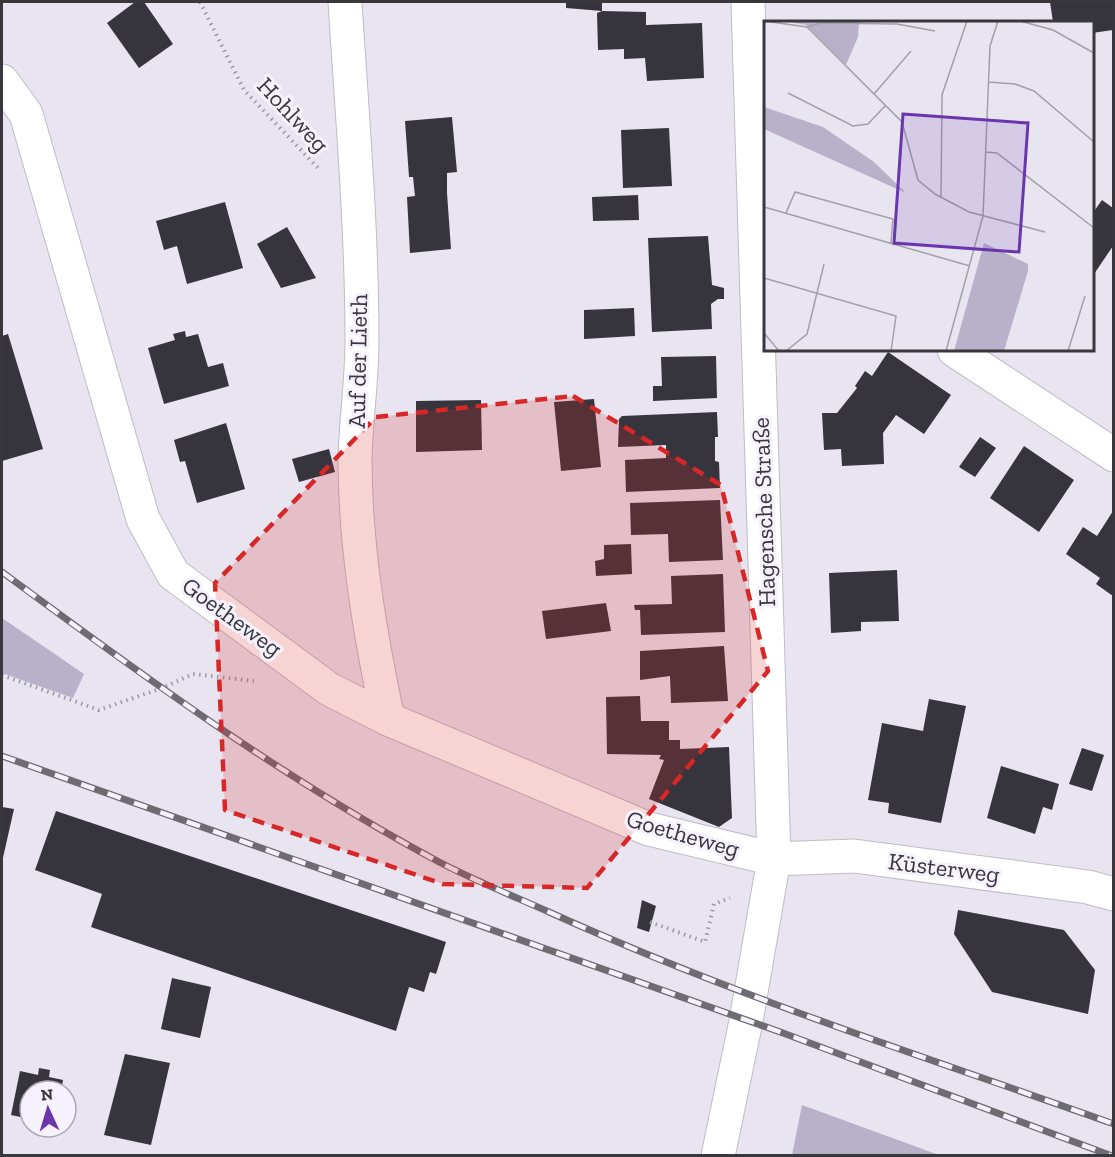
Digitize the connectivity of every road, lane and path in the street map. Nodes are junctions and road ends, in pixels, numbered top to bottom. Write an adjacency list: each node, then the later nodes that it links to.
1 (200, 2): 5 (path, Hohlweg)
2 (345, 2): 5 (street, Auf der Lieth)
3 (748, 2): 6 (street, Hagensche Straße)
4 (2, 81): 11 (street, Goetheweg)
5 (358, 210): 11 (street, Auf der Lieth)
6 (762, 283): 12 (street, Hagensche Straße)
7 (956, 351): 8 (street)
8 (1113, 455)
9 (2, 675): 10 (path)
10 (261, 681)
11 (388, 719): 12 (street, Goetheweg)
12 (774, 859): 13 (street, Küsterweg); 16 (street, Hagensche Straße)
13 (1113, 894)
14 (731, 898): 15 (path)
15 (650, 922)
16 (718, 1155)

